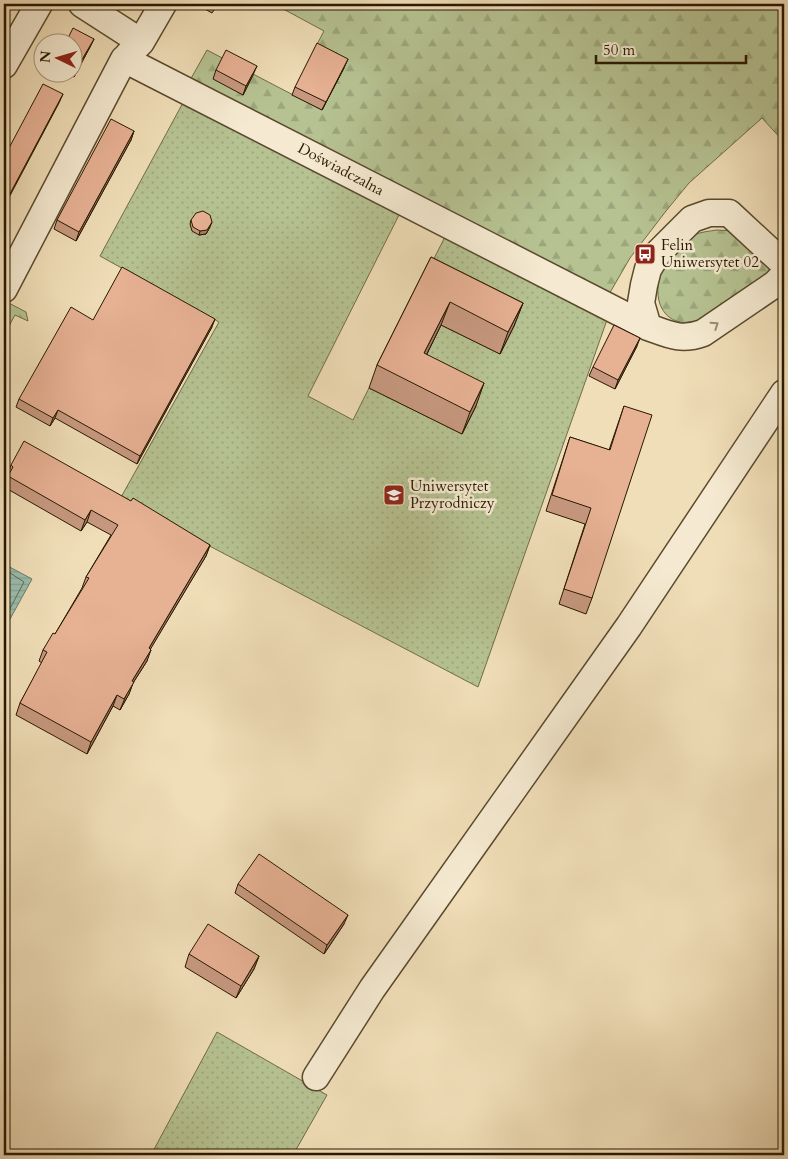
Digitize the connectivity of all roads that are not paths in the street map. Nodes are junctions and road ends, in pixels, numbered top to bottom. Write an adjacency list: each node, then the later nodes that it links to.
1 (39, 4): 5 (street)
2 (82, 4): 4 (street, Doświadczalna)
3 (163, 4): 4 (street)
4 (133, 51): 8 (street); 9 (street, Doświadczalna)
5 (4, 64)
6 (784, 264): 9 (street)
7 (784, 275): 9 (street, Doświadczalna, one-way to 7)
8 (4, 288)
9 (648, 327)
10 (784, 393): 11 (street)
11 (316, 1077)

